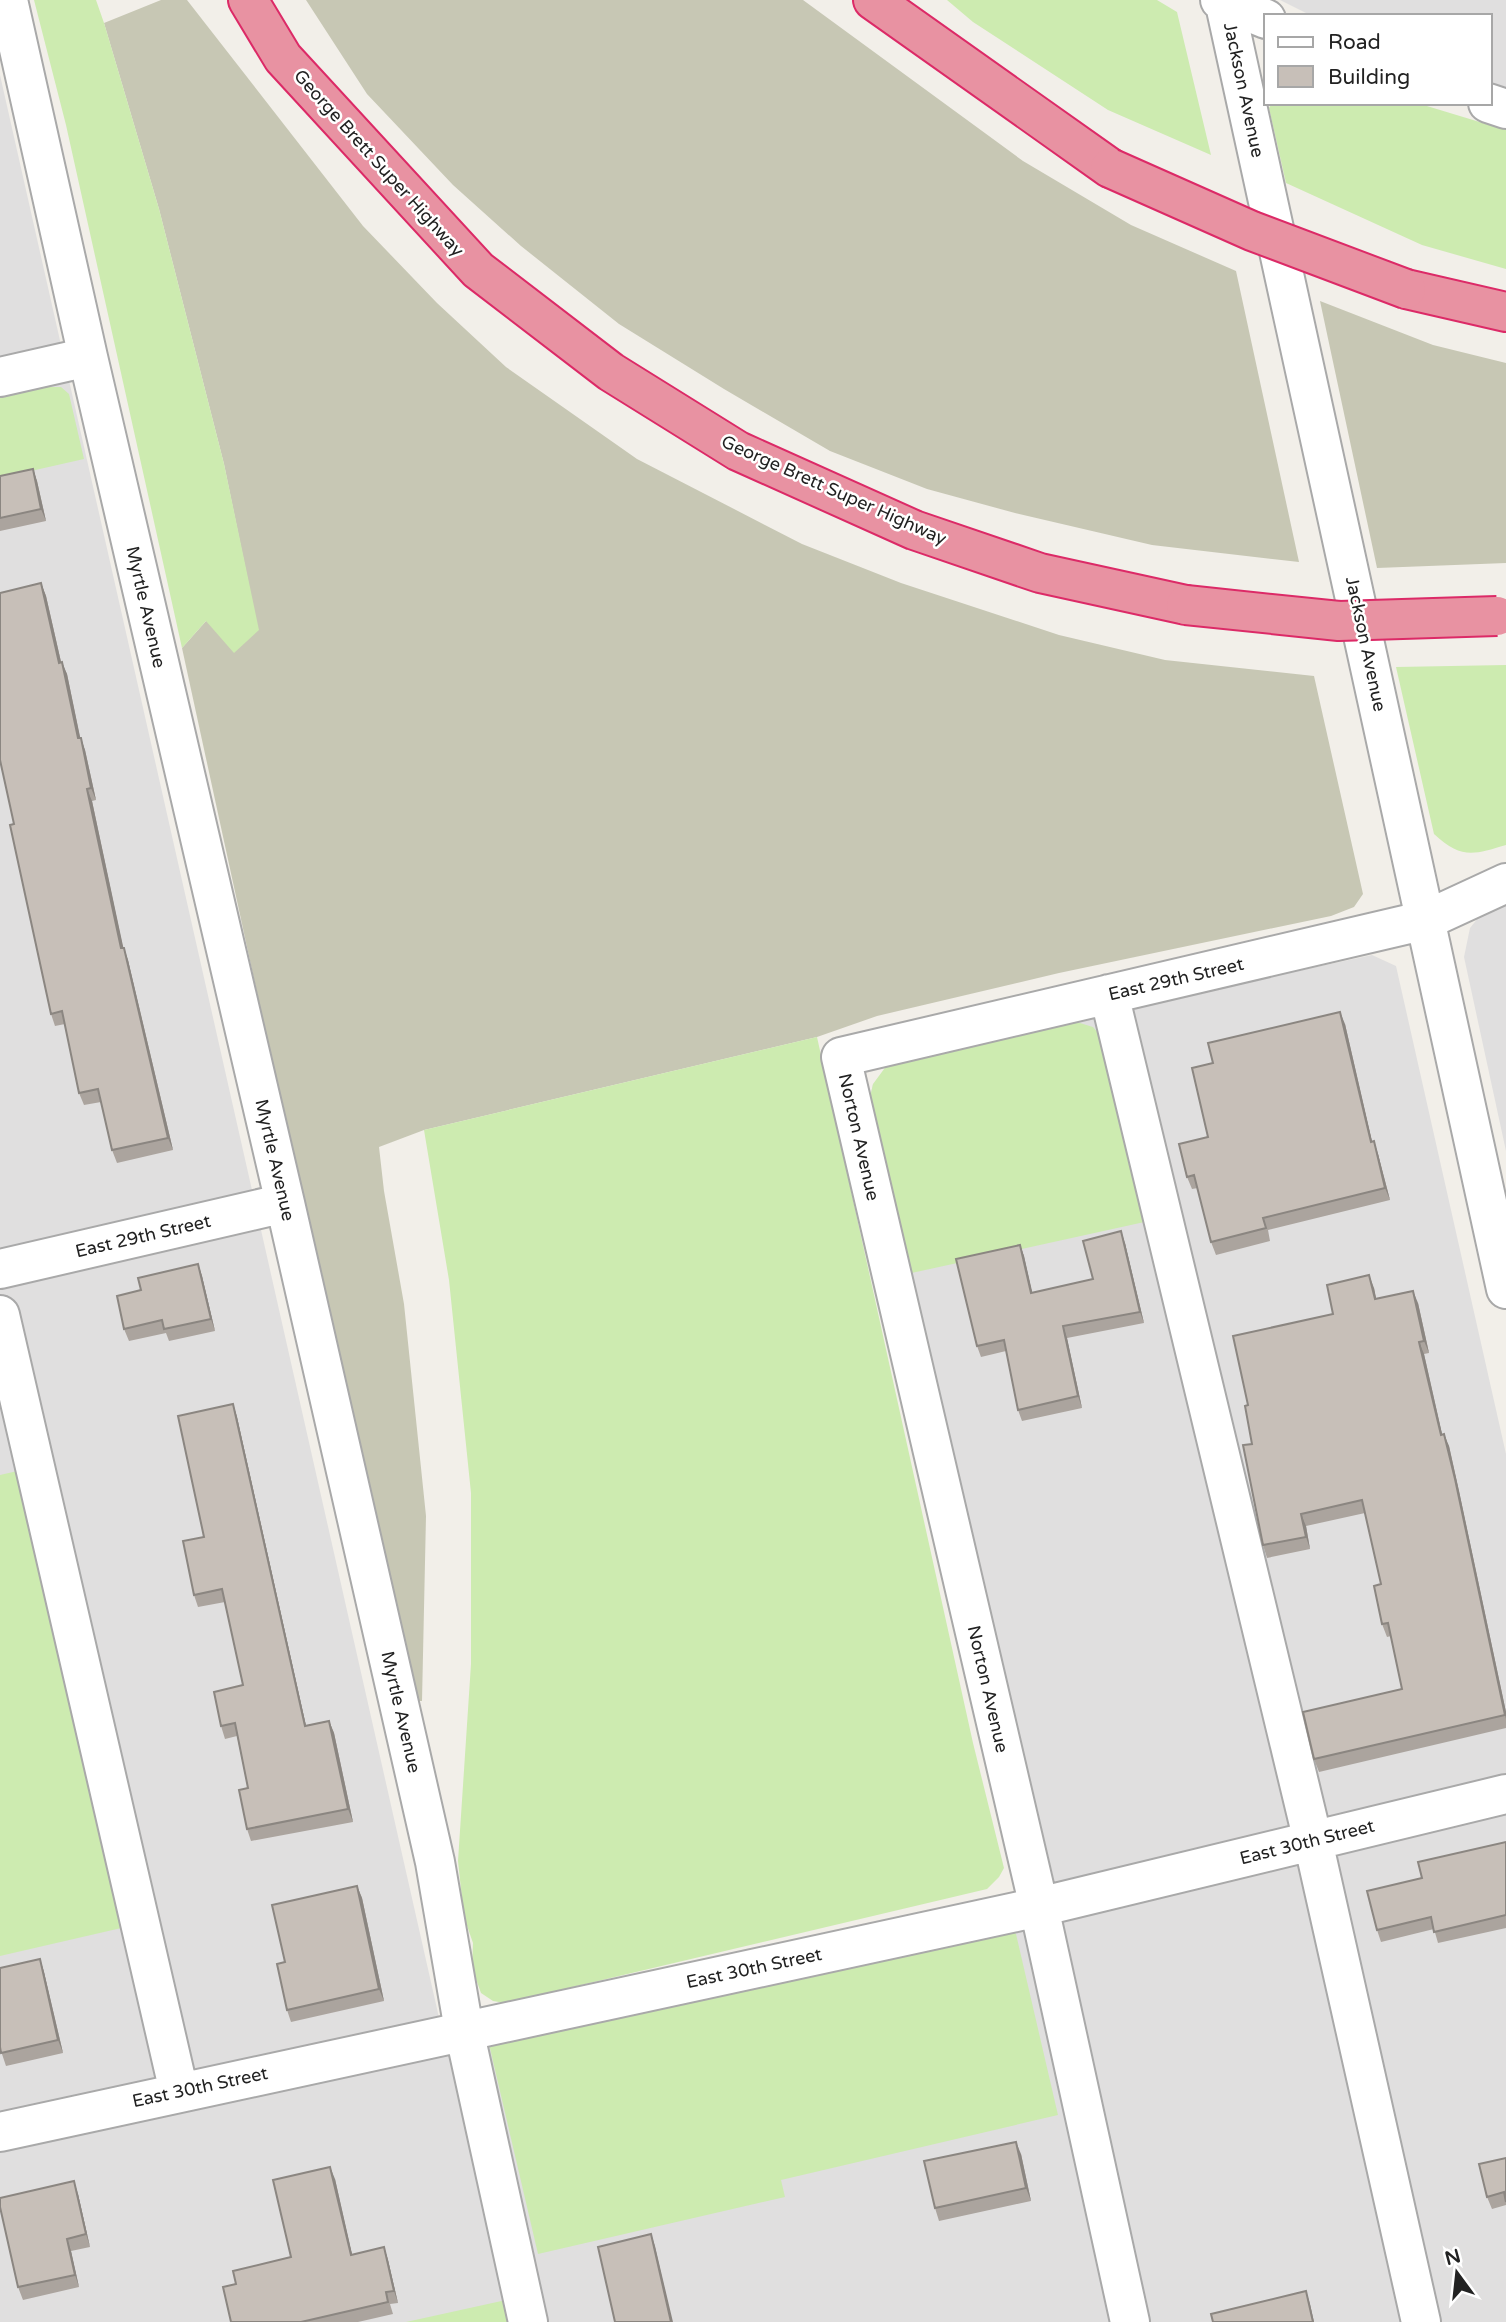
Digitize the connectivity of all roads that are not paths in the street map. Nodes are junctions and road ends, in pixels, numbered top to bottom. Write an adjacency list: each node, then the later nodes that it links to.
1 (8, 0): 7 (street, Myrtle Avenue)
2 (248, 0): 9 (highway, George Brett Super Highway, bridge)
3 (873, 0): 6 (highway, bridge)
4 (1223, 1): 5 (street); 11 (street, Jackson Avenue)
5 (1264, 18)
6 (1506, 312)
7 (88, 357): 8 (street); 14 (street, Myrtle Avenue)
8 (0, 377)
9 (1502, 616)
10 (1506, 883): 11 (street, East 29th Street)
11 (1426, 920): 12 (street, East 29th Street); 16 (street, Jackson Avenue)
12 (1109, 994): 13 (street, East 29th Street); 19 (street)
13 (841, 1057): 20 (street, Norton Avenue)
14 (285, 1203): 15 (street, East 29th Street); 21 (street, Myrtle Avenue)
15 (0, 1269)
16 (1506, 1289)
17 (0, 1315): 22 (street)
18 (1506, 1794): 19 (street, East 30th Street)
19 (1313, 1841): 20 (street, East 30th Street); 26 (street)
20 (1039, 1908): 21 (street, East 30th Street); 25 (street, Norton Avenue)
21 (464, 2030): 22 (street, East 30th Street); 24 (street, Myrtle Avenue)
22 (179, 2092): 23 (street, East 30th Street)
23 (0, 2132)
24 (528, 2322)
25 (1130, 2322)
26 (1421, 2322)

